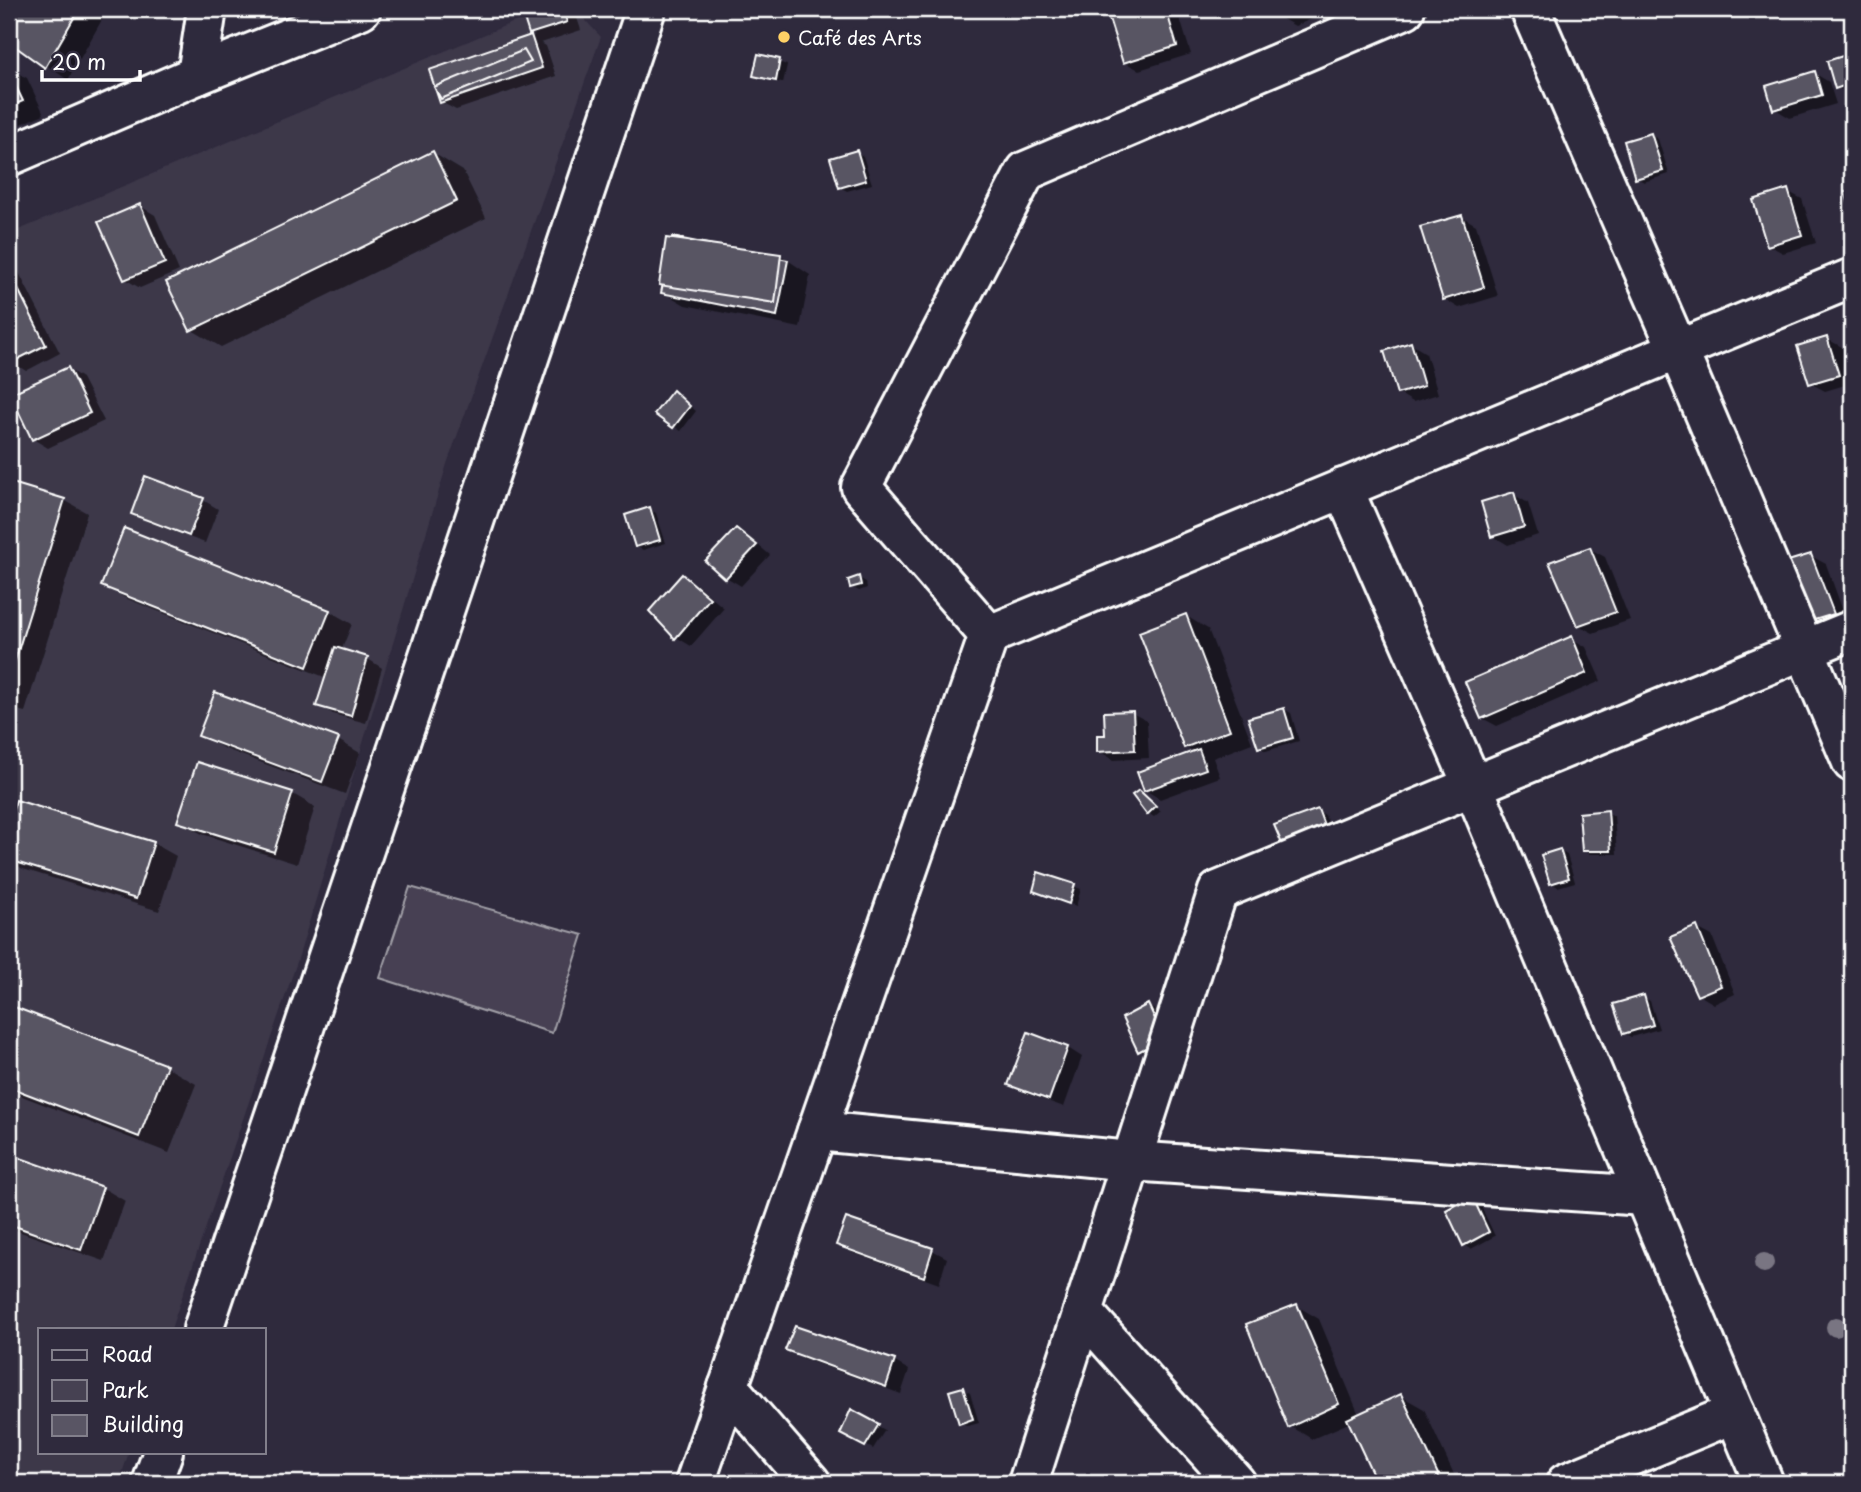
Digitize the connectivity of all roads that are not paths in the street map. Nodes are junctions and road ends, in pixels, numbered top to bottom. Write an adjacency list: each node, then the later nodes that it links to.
1 (207, 9): 6 (main road)
2 (361, 9): 6 (main road)
3 (646, 9): 20 (main road)
4 (1405, 9): 12 (main road)
5 (1530, 9): 9 (main road)
6 (197, 75): 7 (main road)
7 (9, 156)
8 (1852, 278): 9 (main road)
9 (1678, 350): 10 (main road); 13 (main road)
10 (1343, 488): 12 (main road); 15 (main road)
11 (1852, 630): 13 (main road)
12 (989, 635): 16 (main road)
13 (1805, 650): 14 (main road); 15 (main road)
14 (1852, 762)
15 (1473, 786): 17 (main road); 18 (main road)
16 (817, 1132): 17 (main road); 21 (main road)
17 (1131, 1161): 18 (main road); 19 (main road)
18 (1644, 1196): 22 (main road)
19 (1083, 1312): 27 (main road); 28 (main road)
20 (204, 1328)
21 (728, 1387): 25 (main road); 26 (main road)
22 (1735, 1413): 29 (main road); 30 (main road)
23 (162, 1454): 24 (main road)
24 (152, 1483)
25 (695, 1483)
26 (811, 1483)
27 (1028, 1483)
28 (1236, 1483)
29 (1566, 1483)
30 (1764, 1483)

